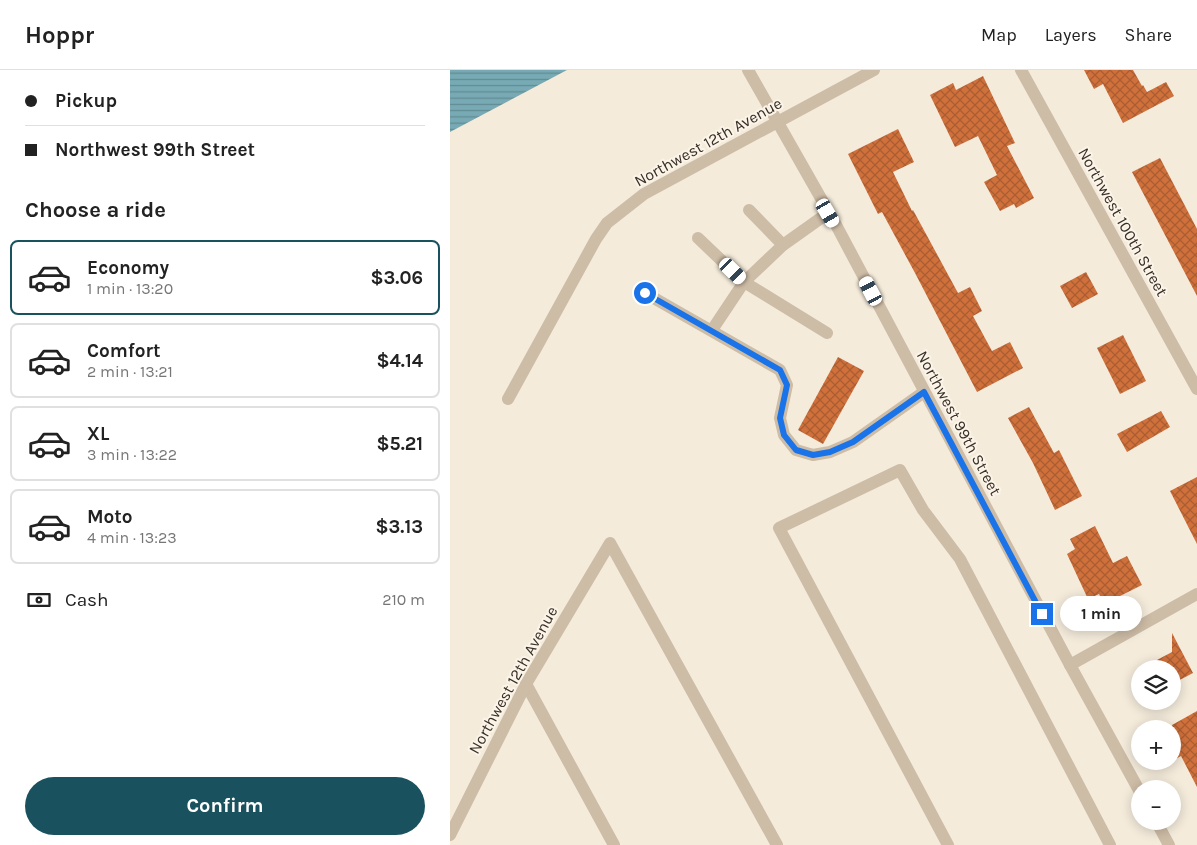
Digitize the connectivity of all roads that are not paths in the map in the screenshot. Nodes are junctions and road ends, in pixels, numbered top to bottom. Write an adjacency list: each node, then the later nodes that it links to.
1 (748, 70): 4 (street, Northwest 99th Street)
2 (874, 70): 4 (street, Northwest 12th Avenue)
3 (1021, 70): 13 (street, Northwest 100th Street)
4 (777, 123): 6 (street, Northwest 99th Street); 15 (street, Northwest 12th Avenue)
5 (749, 210): 8 (street)
6 (828, 213): 8 (street); 14 (street, Northwest 99th Street)
7 (698, 238): 9 (street)
8 (783, 245): 9 (street)
9 (744, 282): 11 (street); 12 (street)
10 (645, 293): 11 (street)
11 (712, 330): 14 (street)
12 (827, 333)
13 (1197, 389)
14 (924, 392): 17 (street, Northwest 99th Street)
15 (508, 399)
16 (1197, 594): 17 (street)
17 (1070, 665): 19 (street, Northwest 99th Street)
18 (526, 684): 21 (street, Northwest 12th Avenue); 22 (street); 23 (street, Northwest 12th Avenue)
19 (1133, 780)
20 (1161, 830): 26 (street)
21 (450, 835)
22 (614, 845)
23 (778, 845)
24 (948, 845): 25 (street)
25 (1110, 845)
26 (1169, 845)

